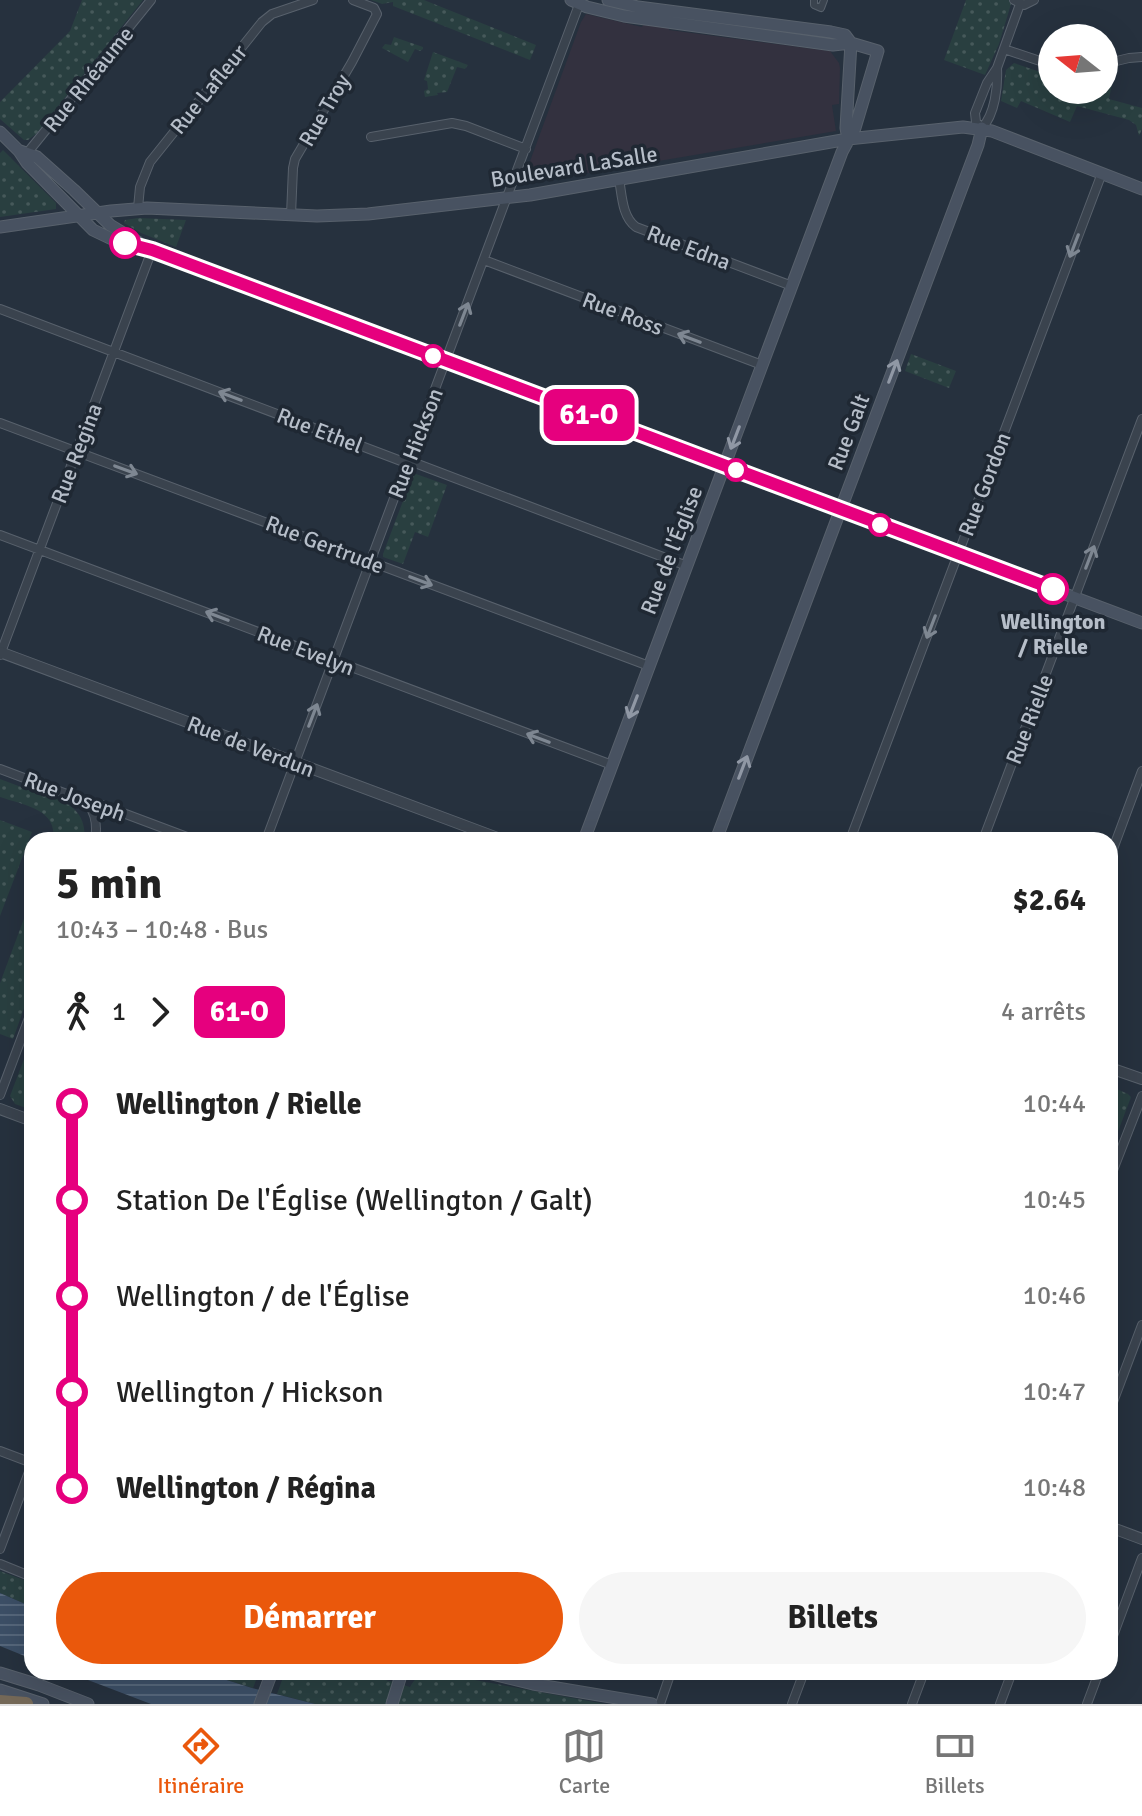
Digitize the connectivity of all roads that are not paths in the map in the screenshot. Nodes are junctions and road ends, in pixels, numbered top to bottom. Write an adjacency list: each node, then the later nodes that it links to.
1 (151, 0): 21 (street, Rue Rhéaume)
2 (313, 0): 26 (street, Rue Lafleur)
3 (353, 0): 28 (street, Rue Troy)
4 (814, 0): 5 (street)
5 (824, 0)
6 (1034, 0): 8 (street, Rue Galt)
7 (577, 1): 9 (main road); 20 (street, Rue Hickson)
8 (1017, 2): 11 (street, Rue Galt)
9 (614, 6): 10 (main road)
10 (851, 43): 19 (main road, Rue de l'Église); 19 (main road, Rue de l'Église)
11 (1004, 49): 13 (street); 15 (street, Rue Galt)
12 (1142, 57): 14 (street)
13 (1038, 60)
14 (1118, 61)
15 (997, 68): 16 (street, Rue Galt); 16 (street, Rue Galt)
16 (982, 128): 19 (main road, Boulevard LaSalle); 22 (main road, Boulevard LaSalle); 43 (main road, Rue Galt, one-way to 16)
17 (0, 132): 21 (main road)
18 (371, 137): 20 (street)
19 (848, 139): 23 (main road, Boulevard LaSalle); 33 (main road, Rue de l'Église)
20 (526, 149): 25 (street, Rue Hickson)
21 (24, 154): 27 (main road); 29 (main road)
22 (1102, 173): 24 (main road, Boulevard LaSalle); 46 (street, Rue Gordon, one-way to 46)
23 (619, 179): 25 (main road, Boulevard LaSalle); 33 (street, Rue Edna)
24 (1142, 189)
25 (507, 198): 28 (main road, Boulevard LaSalle); 32 (street, Rue Hickson)
26 (138, 208): 27 (main road, Boulevard LaSalle); 28 (main road, Boulevard LaSalle)
27 (97, 213): 29 (main road, Boulevard LaSalle); 31 (main road)
28 (291, 215)
29 (79, 216): 30 (main road, Boulevard LaSalle); 31 (main road)
30 (0, 227)
31 (152, 250): 35 (street, Rue Regina); 36 (main road)
32 (484, 260): 36 (street, Rue Hickson, one-way to 32); 37 (street, Rue Ross, one-way to 32)
33 (792, 286): 37 (main road, Rue de l'Église)
34 (0, 309): 35 (street, Rue Ethel)
35 (114, 352): 40 (street, Rue Regina); 41 (street, Rue Ethel, one-way to 35)
36 (446, 361): 41 (street, Rue Hickson); 42 (main road)
37 (762, 365): 42 (main road, Rue de l'Église, one-way to 42)
38 (1142, 419): 49 (street, Rue Rielle, one-way to 38)
39 (0, 423): 40 (street, Rue Gertrude)
40 (76, 451): 45 (street, Rue Regina); 47 (street, Rue Gertrude, one-way to 47)
41 (408, 462): 47 (street, Rue Hickson); 48 (street, Rue Ethel)
42 (724, 466): 43 (main road); 48 (main road, Rue de l'Église)
43 (840, 510): 46 (main road); 64 (main road, Rue Galt, one-way to 43)
44 (0, 535): 45 (street, Rue Evelyn)
45 (39, 550): 51 (street, Rue Regina); 52 (street, Rue Evelyn, one-way to 45)
46 (958, 554): 49 (main road); 65 (street, Rue Gordon, one-way to 65)
47 (371, 561): 52 (street, Rue Hickson); 53 (street, Rue Gertrude, one-way to 53)
48 (687, 566): 53 (main road, Rue de l'Église)
49 (1075, 598): 50 (main road); 66 (street, Rue Rielle)
50 (1142, 623)
51 (0, 653): 54 (street, Rue de Verdun)
52 (334, 660): 54 (street, Rue Hickson, one-way to 52); 55 (street, Rue Evelyn, one-way to 52)
53 (649, 666): 55 (main road, Rue de l'Église, one-way to 55)
54 (296, 762): 61 (street, Rue Hickson); 62 (street, Rue de Verdun)
55 (612, 765): 63 (main road, Rue de l'Église)
56 (0, 769): 58 (street, Rue Joseph)
57 (1142, 771): 67 (street)
58 (89, 806): 59 (street); 60 (street, Rue Joseph)
59 (95, 832)
60 (174, 832)
61 (269, 832)
62 (482, 832)
63 (587, 832)
64 (719, 832)
65 (853, 832)
66 (986, 832)
67 (1118, 836)
68 (24, 1031): 71 (street)
69 (1118, 1071): 70 (street)
70 (1142, 1079)
71 (0, 1095)
72 (1142, 1096): 75 (street)
73 (0, 1109): 74 (street)
74 (24, 1118)
75 (1118, 1158)
76 (1142, 1325): 77 (street)
77 (1118, 1389)
78 (0, 1451): 79 (street)
79 (24, 1460)
80 (24, 1484): 83 (street)
81 (1118, 1530): 82 (street)
82 (1142, 1539)
83 (0, 1549)
84 (1142, 1558): 87 (street)
85 (0, 1564): 86 (street)
86 (24, 1574)
87 (1118, 1622)
88 (0, 1673): 103 (main road)
89 (269, 1680): 104 (main road)
90 (400, 1680): 99 (main road)
91 (404, 1680): 99 (main road)
92 (540, 1680): 106 (main road)
93 (668, 1680): 107 (street)
94 (801, 1680): 108 (street)
95 (921, 1680): 109 (street)
96 (1009, 1680): 110 (street)
97 (1096, 1680): 111 (street)
98 (0, 1690): 102 (main road)
99 (397, 1691): 105 (main road)
100 (0, 1702): 101 (highway)
101 (26, 1704)
102 (43, 1704)
103 (88, 1704)
104 (260, 1704)
105 (392, 1704)
106 (652, 1704)
107 (660, 1704)
108 (792, 1704)
109 (912, 1704)
110 (1000, 1704)
111 (1087, 1704)

